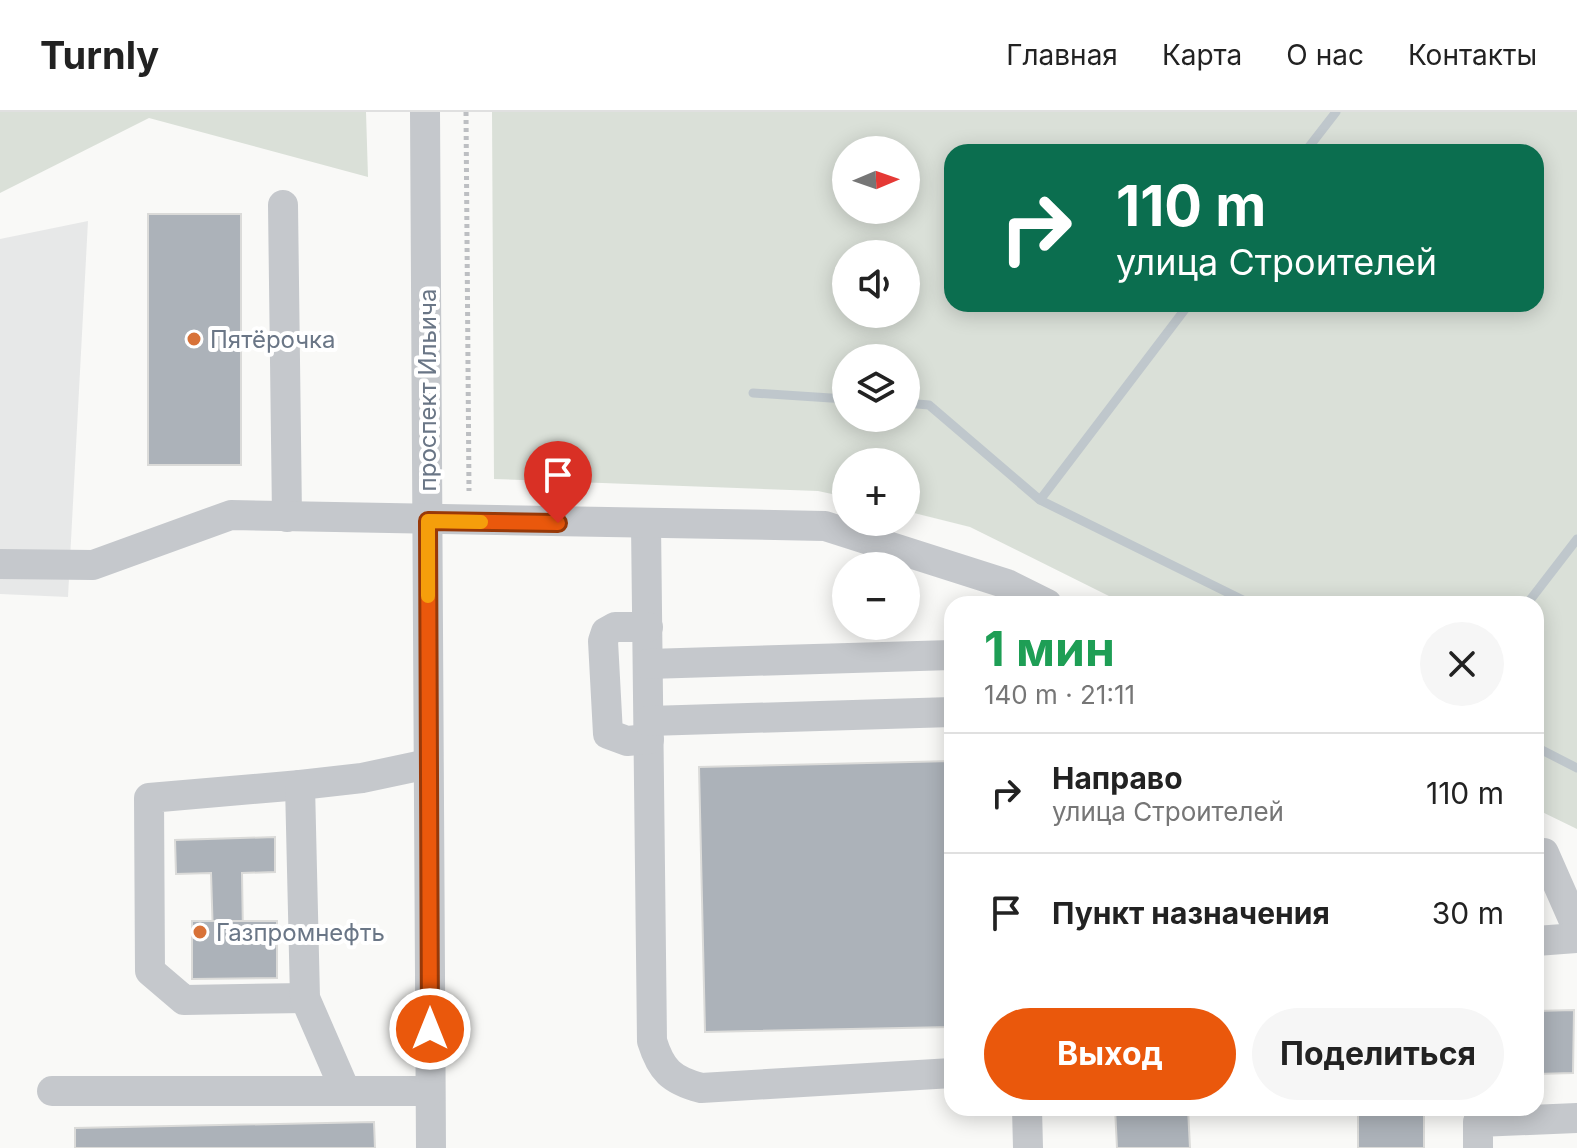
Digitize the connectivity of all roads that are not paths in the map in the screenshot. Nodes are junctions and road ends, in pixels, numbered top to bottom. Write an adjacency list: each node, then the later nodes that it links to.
1 (425, 112): 4 (street, проспект Ильича)
2 (283, 205): 3 (street)
3 (287, 517): 4 (street); 6 (street)
4 (428, 521): 5 (street); 13 (street, проспект Ильича)
5 (646, 524): 7 (street); 8 (street)
6 (0, 564)
7 (1007, 594)
8 (648, 627): 10 (street); 12 (street)
9 (944, 655): 10 (street)
10 (648, 664): 12 (street)
11 (944, 712): 12 (street)
12 (649, 730): 22 (street)
13 (428, 764): 14 (street); 25 (street, проспект Ильича)
14 (300, 785): 21 (street); 21 (street)
15 (1544, 853): 17 (street)
16 (1544, 859): 18 (street)
17 (1577, 869)
18 (1577, 928)
19 (1577, 938): 20 (street)
20 (1544, 940)
21 (305, 998): 23 (street)
22 (944, 1073)
23 (345, 1090): 24 (street); 25 (street)
24 (52, 1091)
25 (430, 1091): 28 (street, проспект Ильича)
26 (1027, 1116): 29 (street)
27 (1577, 1118): 30 (street)
28 (431, 1148)
29 (1028, 1148)
30 (1478, 1148)

